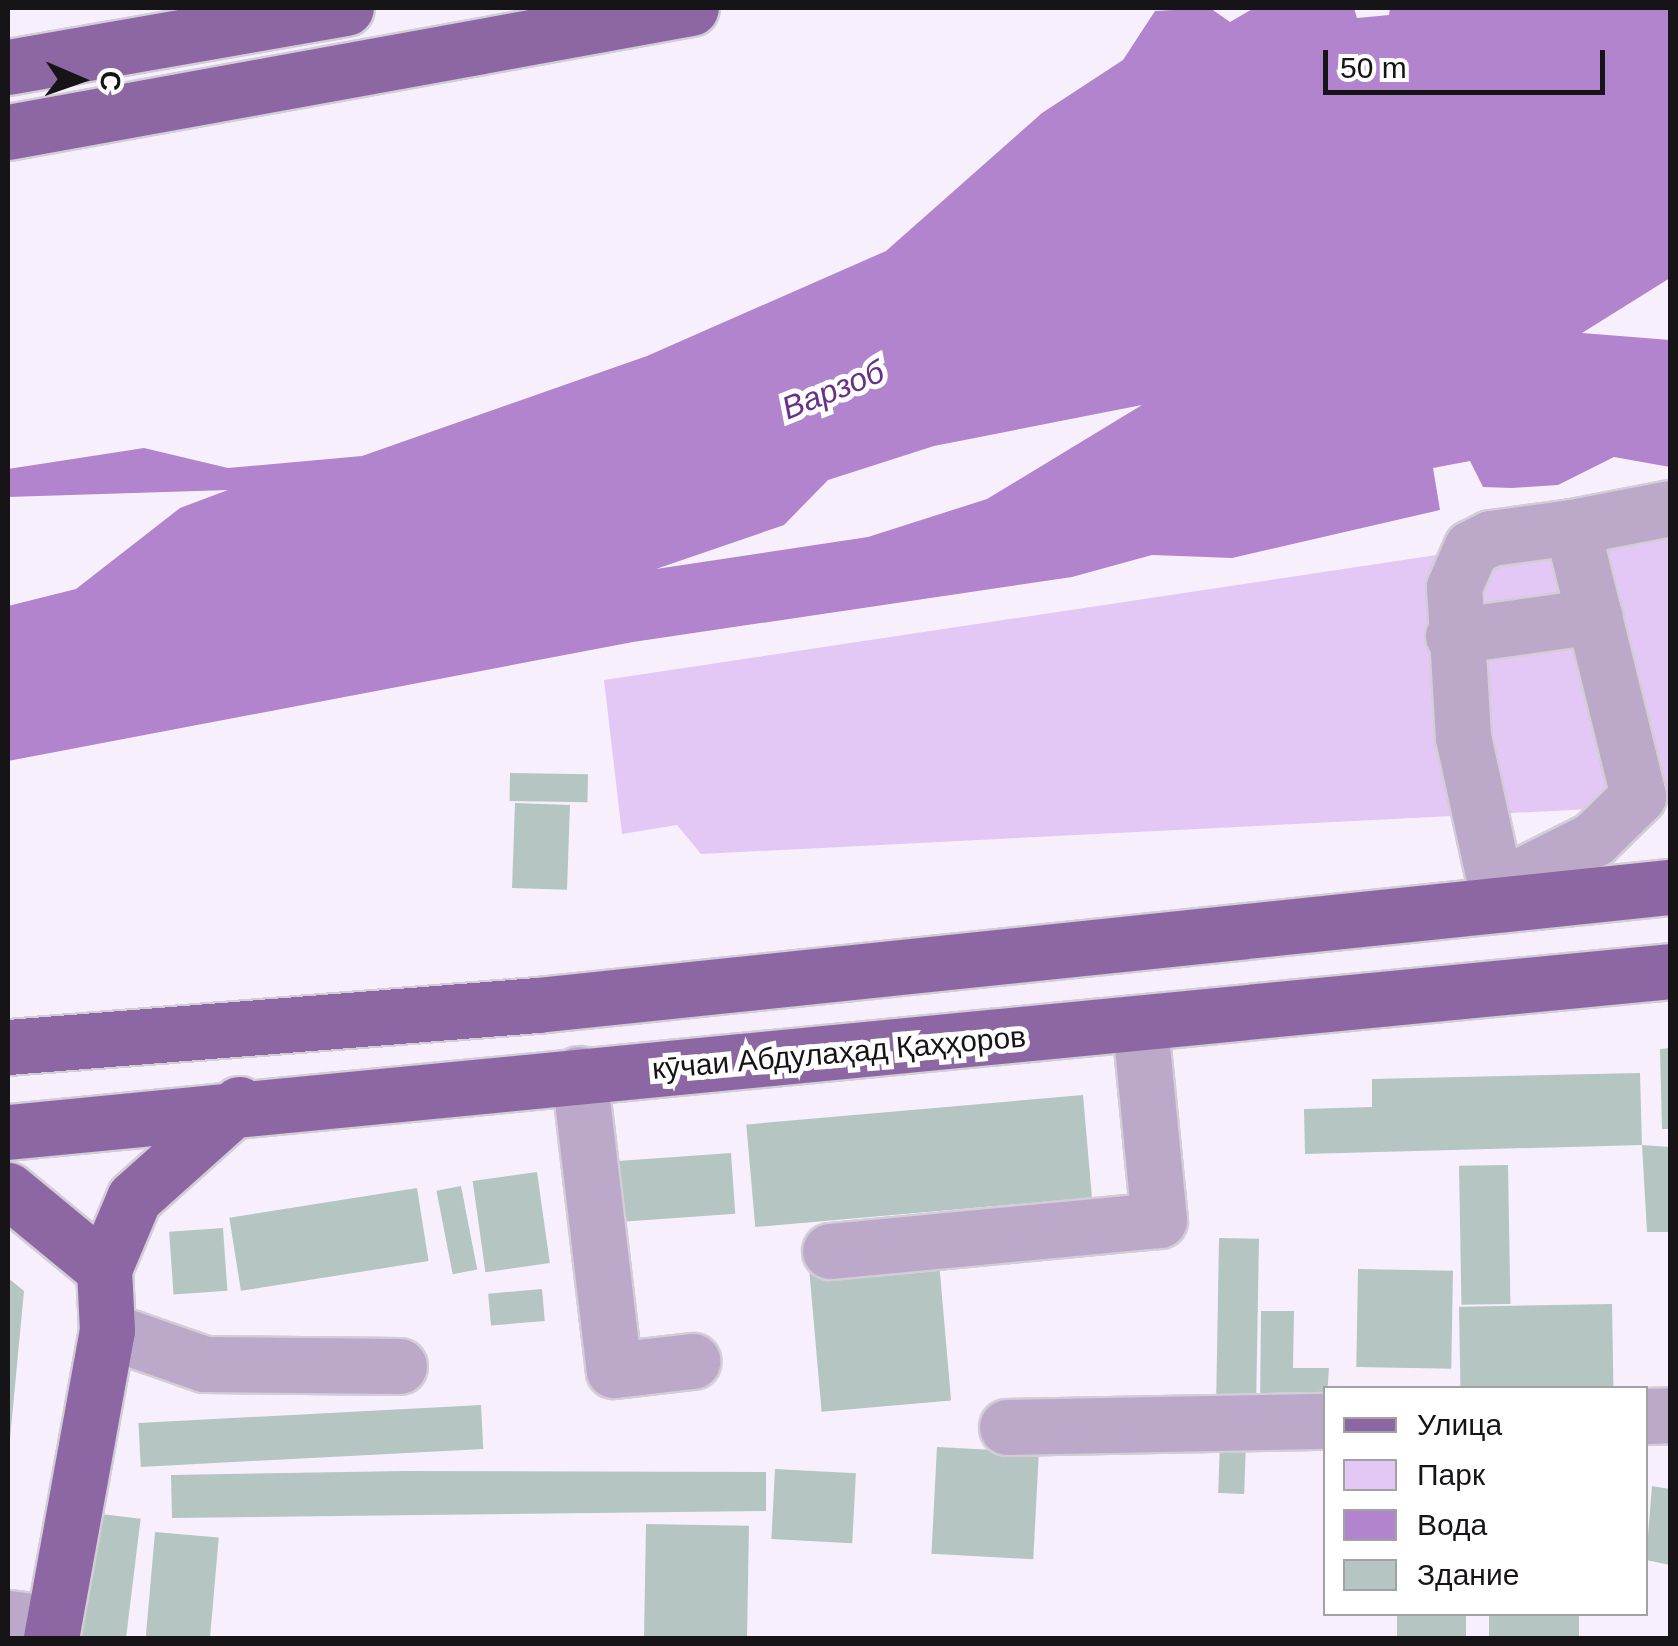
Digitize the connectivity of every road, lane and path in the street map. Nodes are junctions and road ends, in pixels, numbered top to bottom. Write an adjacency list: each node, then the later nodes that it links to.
1 (346, 8): 3 (main road)
2 (691, 8): 4 (main road)
3 (8, 67)
4 (8, 132)
5 (1670, 508): 6 (street)
6 (1572, 527): 7 (street); 8 (street)
7 (1595, 616): 8 (street); 8 (street)
8 (1453, 636)
9 (1670, 887): 12 (main road)
10 (1670, 971): 11 (main road, кӯчаи Абдулаҳад Қаҳҳоров)
11 (1140, 1025): 13 (main road, кӯчаи Абдулаҳад Қаҳҳоров); 17 (street)
12 (8, 1048)
13 (579, 1074): 14 (main road, кӯчаи Абдулаҳад Қаҳҳоров); 20 (street)
14 (239, 1104): 15 (main road, кӯчаи Абдулаҳад Қаҳҳоров); 18 (main road)
15 (8, 1132)
16 (8, 1190): 18 (main road)
17 (830, 1251)
18 (104, 1269): 19 (main road)
19 (107, 1330): 21 (street); 24 (main road)
20 (692, 1361)
21 (399, 1366)
22 (1323, 1421): 23 (street)
23 (1007, 1427)
24 (37, 1627)

